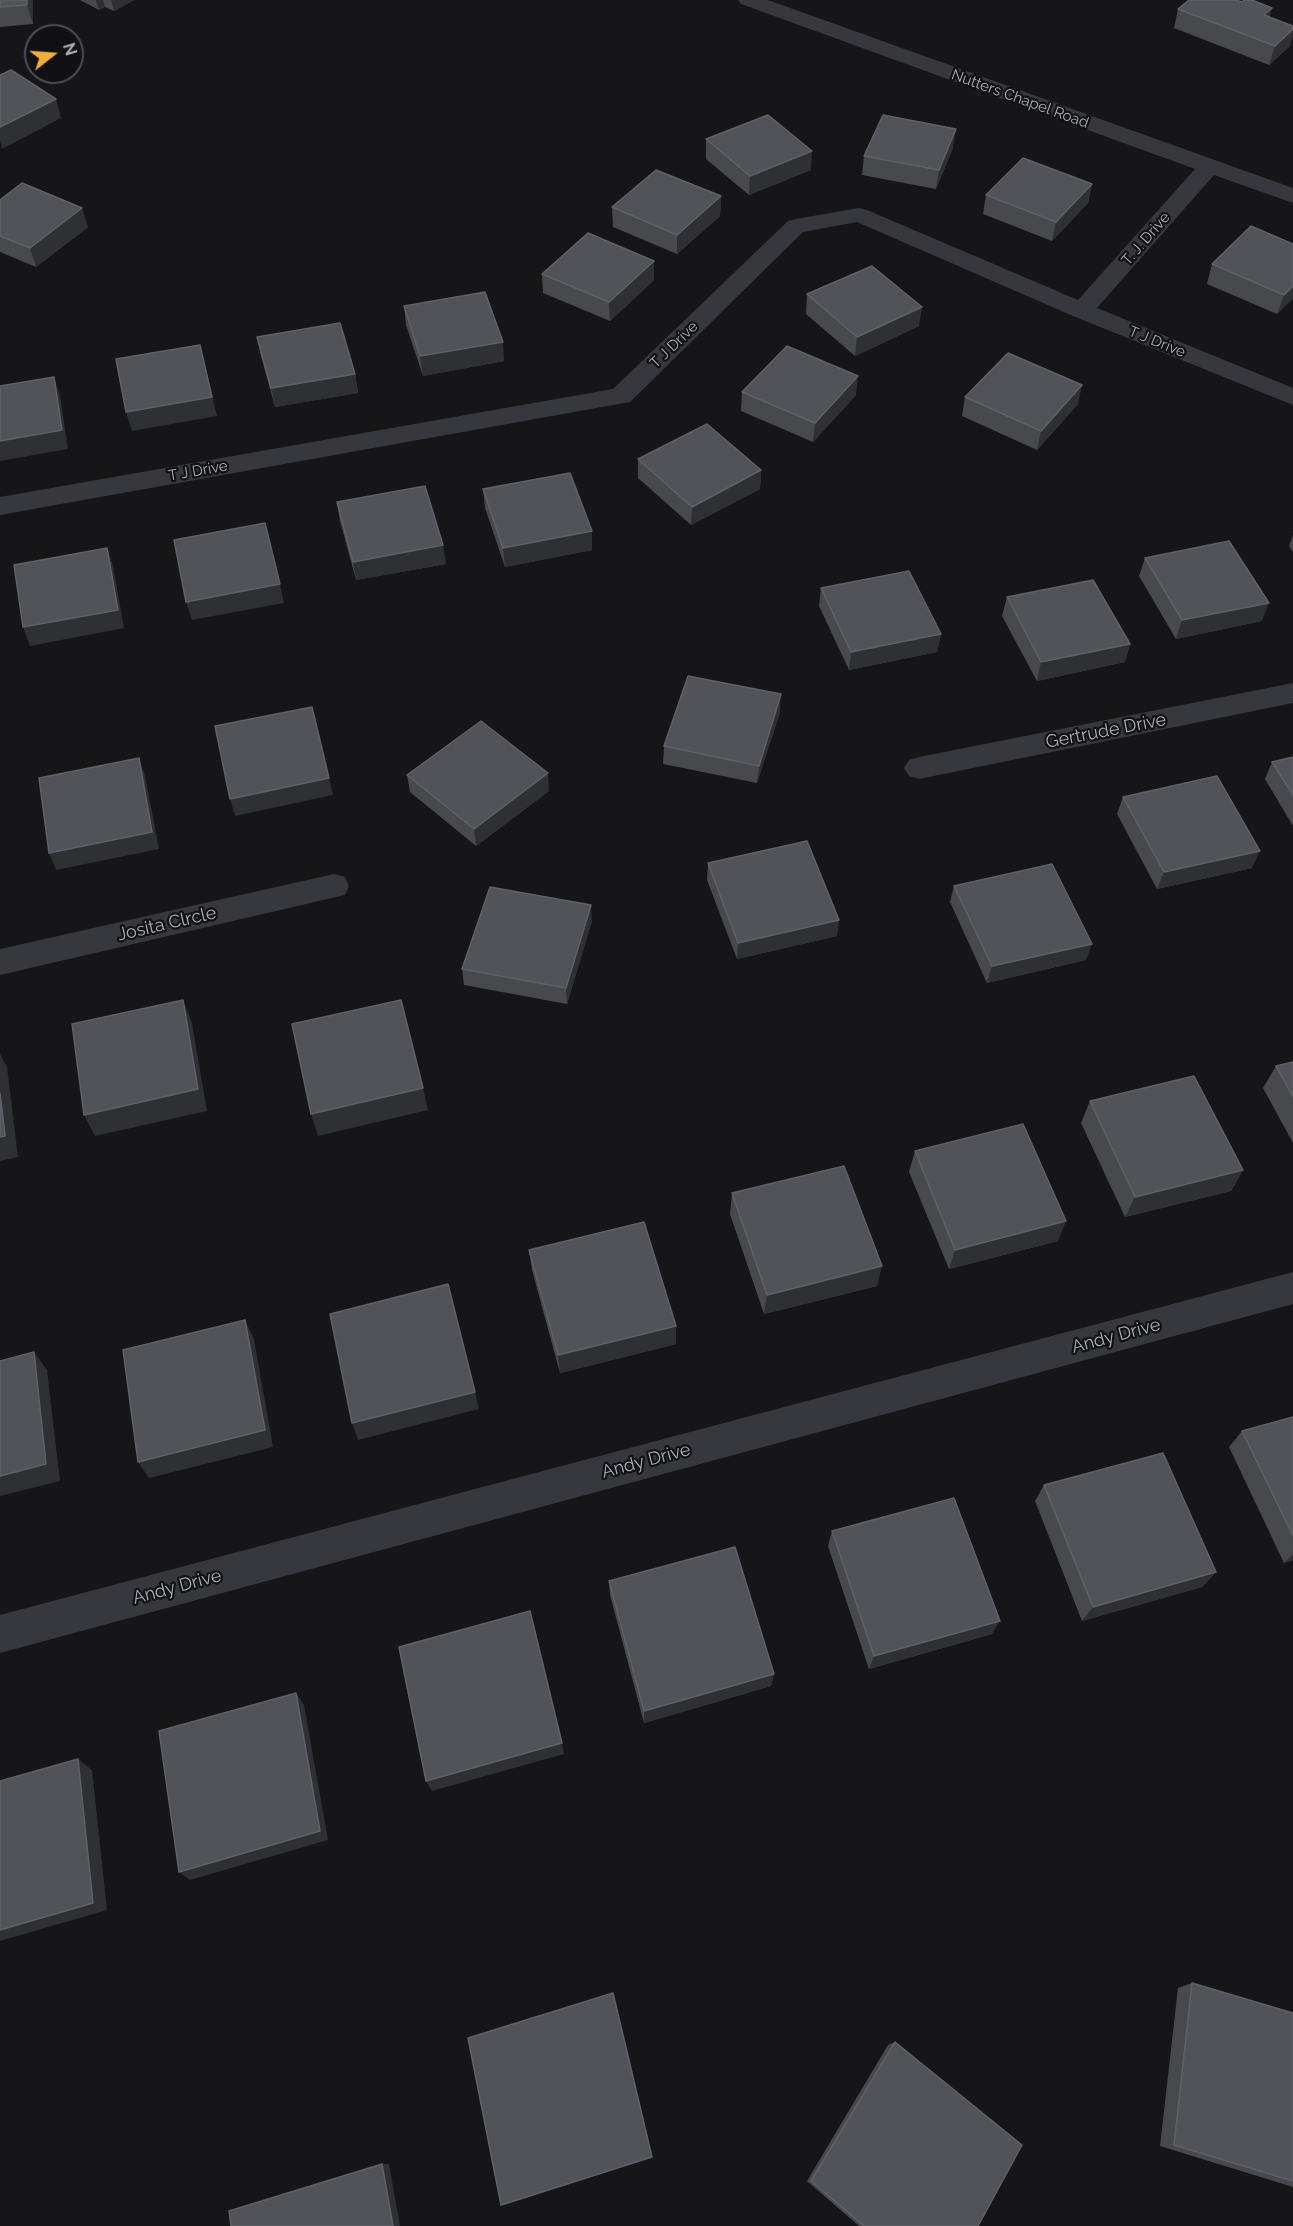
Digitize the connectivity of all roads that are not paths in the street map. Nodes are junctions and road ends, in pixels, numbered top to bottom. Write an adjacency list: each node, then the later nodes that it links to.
1 (748, 0): 2 (street, Nutters Chapel Road)
2 (1209, 167): 3 (street, Nutters Chapel Road); 4 (street, T. J. Drive)
3 (1293, 196)
4 (1082, 311): 5 (street, T J Drive); 6 (street, T J Drive)
5 (1293, 397)
6 (0, 506)
7 (1293, 693): 8 (street, Gertrude Drive)
8 (919, 768)
9 (334, 886): 10 (street, Josita Clrcle)
10 (0, 962)
11 (1293, 1288): 12 (street, Andy Drive)
12 (0, 1634)

